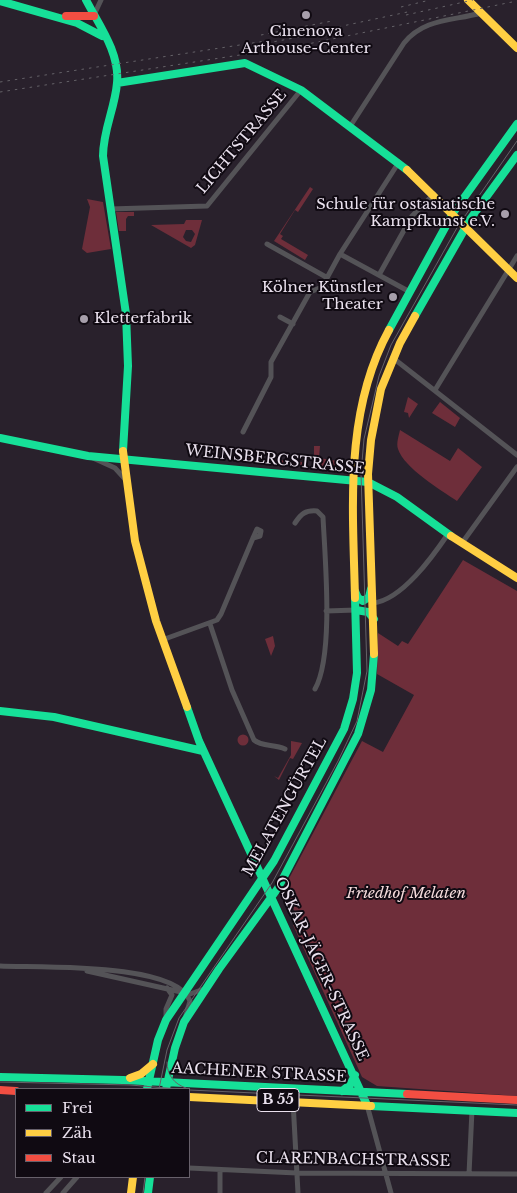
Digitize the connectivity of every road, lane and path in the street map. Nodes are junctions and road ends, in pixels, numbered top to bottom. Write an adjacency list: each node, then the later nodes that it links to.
1 (86, 0): 7 (main road)
2 (101, 0): 7 (street)
3 (468, 0): 5 (main road)
4 (0, 1): 6 (main road)
5 (480, 13): 10 (main road); 14 (street)
6 (47, 14): 7 (main road); 8 (main road)
7 (94, 16): 8 (main road); 9 (main road)
8 (77, 23): 9 (main road)
9 (104, 37): 11 (main road)
10 (517, 48)
11 (117, 83): 12 (main road); 18 (main road, OSKAR-JÄGER-STRASSE)
12 (302, 90): 14 (main road); 18 (street, LICHTSTRASSE)
13 (517, 124): 19 (main road, MELATENGÜRTEL)
14 (351, 125): 16 (main road)
15 (517, 155): 20 (main road, MELATENGÜRTEL)
16 (399, 162): 17 (main road); 22 (street)
17 (434, 194): 19 (main road); 25 (street)
18 (110, 209): 37 (main road, OSKAR-JÄGER-STRASSE)
19 (453, 214): 20 (main road); 28 (main road, MELATENGÜRTEL)
20 (466, 227): 24 (main road); 31 (main road, MELATENGÜRTEL)
21 (267, 244): 26 (street)
22 (340, 254): 25 (street); 26 (street)
23 (517, 256): 24 (street)
24 (508, 269): 27 (main road); 32 (street)
25 (379, 275): 28 (street)
26 (326, 277): 30 (street)
27 (517, 278)
28 (410, 292): 40 (main road, MELATENGÜRTEL)
29 (280, 317): 30 (street)
30 (293, 324): 33 (street)
31 (392, 358): 32 (street); 41 (main road, MELATENGÜRTEL)
32 (435, 390): 35 (street)
33 (243, 432)
34 (0, 438): 36 (main road, WEINSBERGSTRASSE)
35 (517, 455)
36 (88, 456): 37 (main road, WEINSBERGSTRASSE); 39 (street)
37 (123, 460): 39 (main road, OSKAR-JÄGER-STRASSE); 40 (main road, WEINSBERGSTRASSE)
38 (517, 467): 45 (street)
39 (125, 479): 54 (main road, OSKAR-JÄGER-STRASSE)
40 (352, 479): 41 (main road, WEINSBERGSTRASSE); 47 (main road, MELATENGÜRTEL)
41 (368, 482): 43 (main road, WEINSBERGSTRASSE); 48 (main road, MELATENGÜRTEL)
42 (295, 523): 51 (street)
43 (448, 534): 45 (main road, WEINSBERGSTRASSE); 49 (street)
44 (253, 538): 53 (street)
45 (462, 543): 46 (main road, WEINSBERGSTRASSE)
46 (517, 578)
47 (354, 589): 48 (main road); 50 (main road, MELATENGÜRTEL)
48 (371, 589): 49 (main road, MELATENGÜRTEL)
49 (373, 603): 52 (main road, MELATENGÜRTEL)
50 (356, 610): 51 (street); 52 (main road); 60 (main road, MELATENGÜRTEL)
51 (326, 611): 55 (street)
52 (374, 620): 62 (main road, MELATENGÜRTEL)
53 (210, 624): 54 (street); 57 (street)
54 (162, 640): 58 (main road, OSKAR-JÄGER-STRASSE)
55 (315, 689)
56 (0, 711): 58 (main road)
57 (285, 749)
58 (203, 752): 59 (main road, OSKAR-JÄGER-STRASSE)
59 (255, 860): 60 (main road); 61 (main road, OSKAR-JÄGER-STRASSE)
60 (274, 861): 61 (main road, MELATENGÜRTEL)
61 (264, 878): 62 (main road, OSKAR-JÄGER-STRASSE); 65 (main road, MELATENGÜRTEL)
62 (272, 897): 68 (main road, MELATENGÜRTEL); 73 (main road, OSKAR-JÄGER-STRASSE)
63 (0, 966): 64 (street)
64 (80, 970): 66 (street); 67 (street)
65 (189, 985): 66 (street); 69 (main road, MELATENGÜRTEL)
66 (178, 986): 69 (street)
67 (166, 988): 69 (street); 70 (street)
68 (207, 988): 69 (street); 71 (main road, MELATENGÜRTEL)
69 (184, 993): 70 (main road, MELATENGÜRTEL); 71 (street)
70 (166, 1020): 72 (main road, MELATENGÜRTEL)
71 (184, 1022): 77 (main road, MELATENGÜRTEL)
72 (153, 1064): 75 (main road); 76 (main road, MELATENGÜRTEL)
73 (355, 1075): 81 (main road, OSKAR-JÄGER-STRASSE); 82 (main road, OSKAR-JÄGER-STRASSE)
74 (0, 1077): 75 (main road, AACHENER STRASSE / B 55)
75 (123, 1080): 76 (main road, AACHENER STRASSE / B 55)
76 (149, 1081): 77 (main road, AACHENER STRASSE / B 55); 78 (main road, MELATENGÜRTEL)
77 (167, 1086): 81 (main road, AACHENER STRASSE / B 55)
78 (147, 1088)
79 (0, 1090): 80 (main road)
80 (15, 1091)
81 (342, 1091): 82 (main road, AACHENER STRASSE / B 55)
82 (363, 1092): 83 (main road, AACHENER STRASSE / B 55); 87 (main road, OSKAR-JÄGER-STRASSE)
83 (376, 1093): 85 (main road, AACHENER STRASSE / B 55); 87 (main road)
84 (190, 1097): 86 (main road, AACHENER STRASSE / B 55)
85 (517, 1100)
86 (293, 1101): 87 (main road, AACHENER STRASSE / B 55); 92 (street)
87 (367, 1106): 88 (main road, AACHENER STRASSE / B 55); 93 (street)
88 (472, 1110): 89 (main road, AACHENER STRASSE / B 55); 94 (street)
89 (517, 1113)
90 (190, 1168): 91 (street, CLARENBACHSTRASSE)
91 (220, 1170): 92 (street, CLARENBACHSTRASSE); 104 (street)
92 (296, 1174): 93 (street, CLARENBACHSTRASSE); 105 (street)
93 (386, 1174): 94 (street, CLARENBACHSTRASSE); 106 (street)
94 (469, 1174): 95 (street, CLARENBACHSTRASSE)
95 (517, 1174)
96 (59, 1178): 100 (street)
97 (76, 1178): 101 (street)
98 (133, 1178): 102 (main road)
99 (150, 1178): 103 (main road)
100 (46, 1193)
101 (63, 1193)
102 (131, 1193)
103 (148, 1193)
104 (220, 1193)
105 (298, 1193)
106 (391, 1193)

